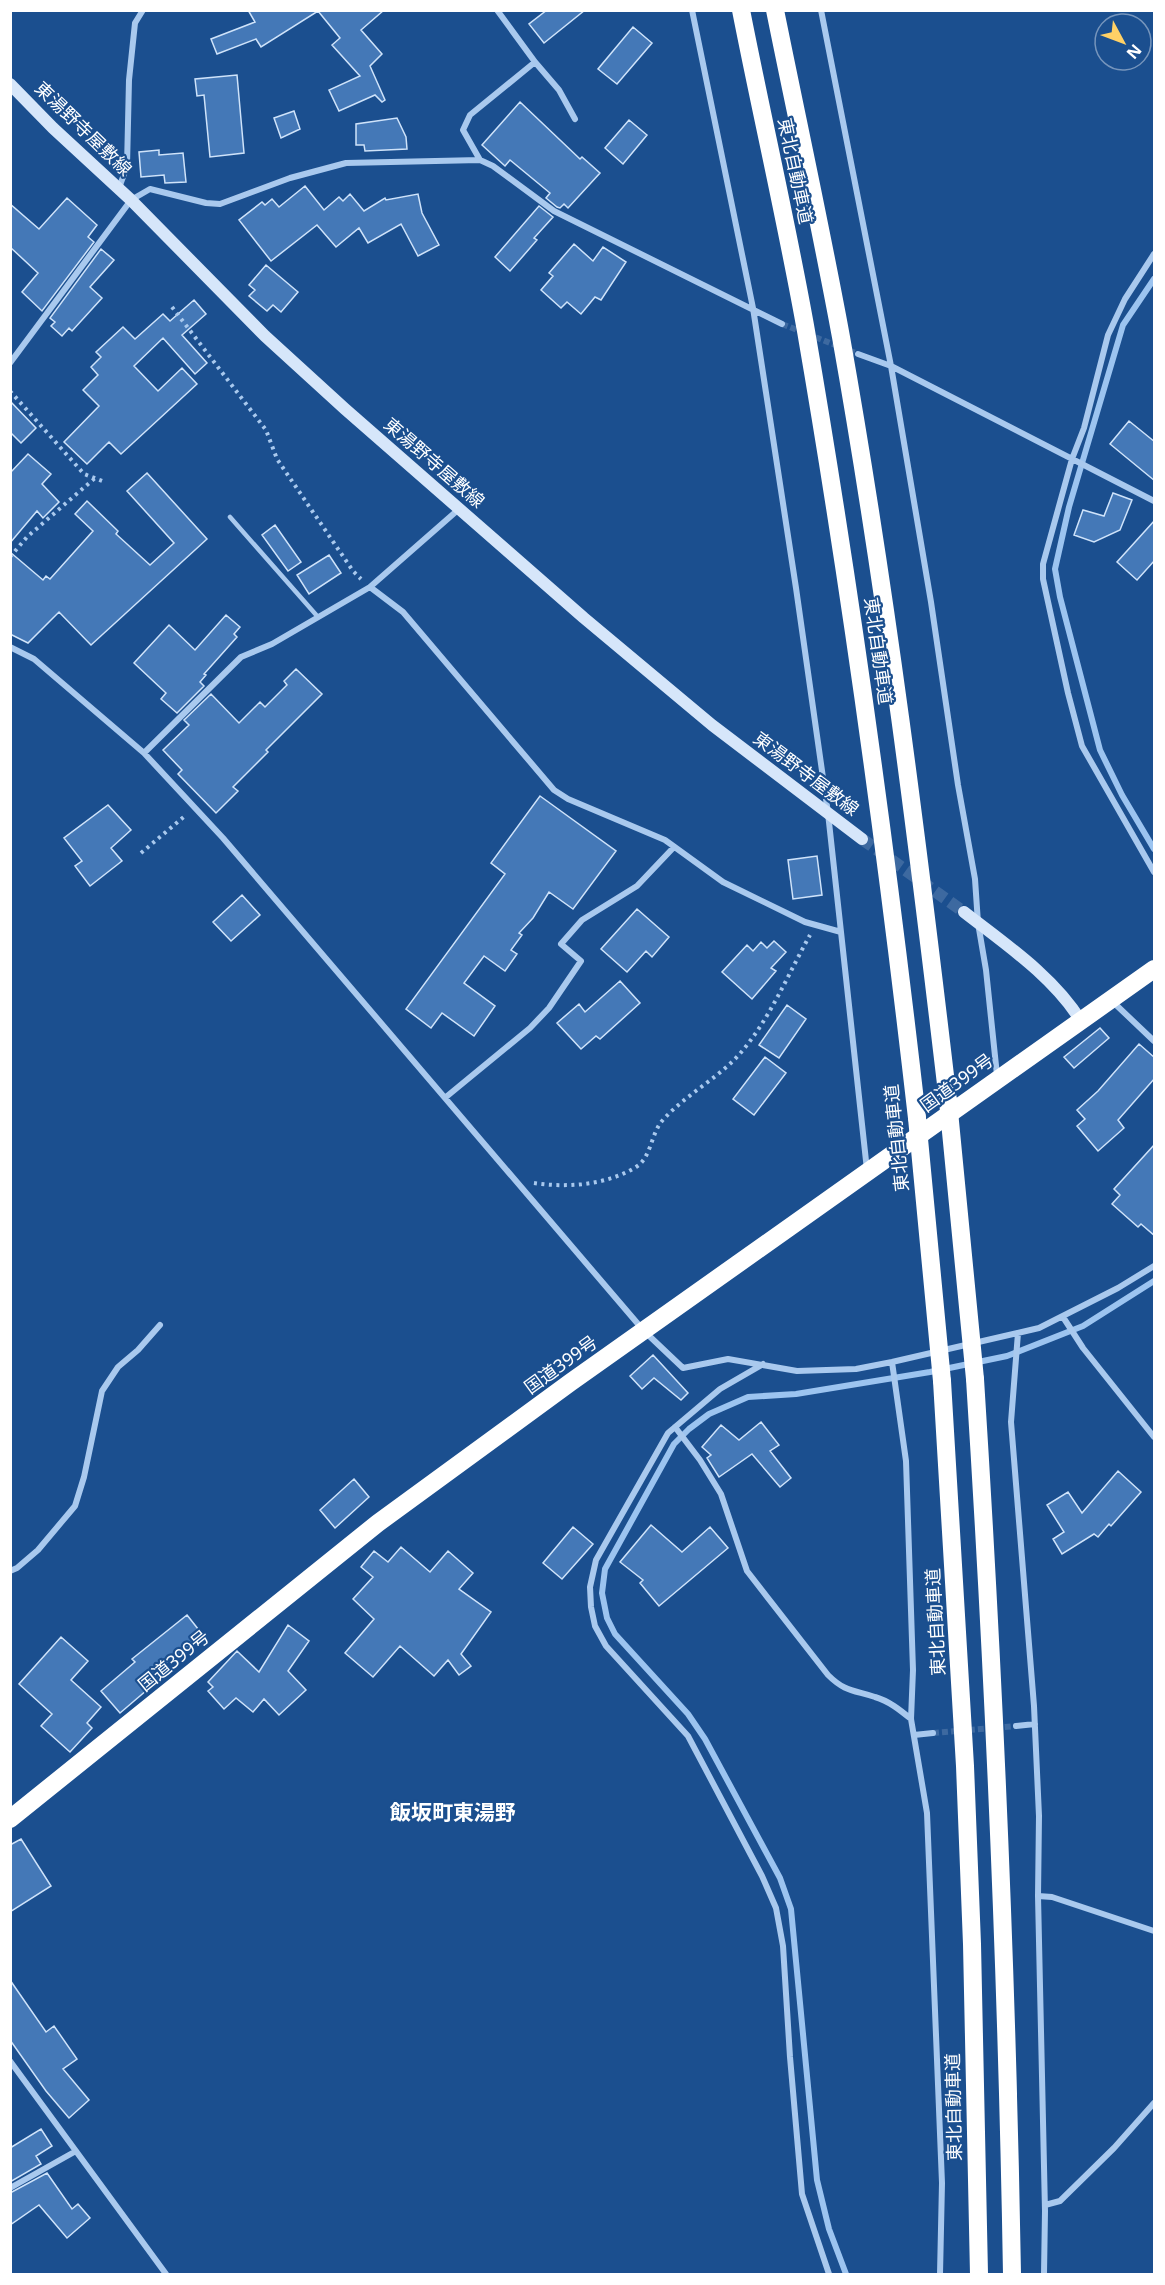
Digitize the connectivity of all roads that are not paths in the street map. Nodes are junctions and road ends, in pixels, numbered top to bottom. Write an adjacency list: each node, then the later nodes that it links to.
1 (143, 10): 11 (street)
2 (497, 10): 7 (street)
3 (692, 10): 14 (street)
4 (741, 10): 67 (highway, 東北自動車道, bridge)
5 (775, 10): 68 (highway, 東北自動車道, bridge)
6 (821, 10): 18 (street)
7 (535, 62): 9 (street); 10 (street)
8 (10, 84): 11 (main road, 東湯野寺屋敷線)
9 (575, 119)
10 (480, 160): 12 (street); 14 (street)
11 (119, 188): 12 (main road, 東湯野寺屋敷線)
12 (131, 200): 17 (street); 21 (main road, 東湯野寺屋敷線)
13 (1155, 254): 19 (street)
14 (753, 308): 15 (street); 27 (street)
15 (782, 324)
16 (858, 354): 18 (street)
17 (10, 363)
18 (891, 366): 19 (street); 32 (street)
19 (1074, 460): 20 (street); 30 (street)
20 (1155, 501)
21 (459, 509): 23 (street); 27 (main road, 東湯野寺屋敷線)
22 (230, 517): 24 (lane)
23 (370, 587): 24 (street); 29 (street)
24 (318, 617): 26 (street)
25 (10, 647): 26 (street)
26 (144, 753): 39 (street)
27 (828, 813): 28 (main road, 東湯野寺屋敷線); 33 (street)
28 (862, 839)
29 (674, 847): 33 (street); 39 (street)
30 (1155, 872)
31 (964, 912): 32 (main road)
32 (978, 923): 36 (main road); 38 (street)
33 (841, 932): 40 (street)
34 (1155, 969): 35 (highway, 国道399号)
35 (1111, 1000): 36 (highway, 国道399号); 37 (street)
36 (1081, 1022): 38 (highway, 国道399号)
37 (1155, 1041)
38 (998, 1080): 40 (highway, 国道399号)
39 (446, 1097): 44 (street)
40 (867, 1174): 44 (highway, 国道399号)
41 (1155, 1266): 42 (street)
42 (1063, 1317): 45 (street); 49 (street)
43 (160, 1325): 50 (street)
44 (644, 1331): 47 (street); 56 (highway, 国道399号)
45 (1018, 1333): 46 (street); 52 (street)
46 (892, 1362): 47 (street); 51 (street)
47 (763, 1364): 48 (street)
48 (675, 1426): 51 (street); 65 (street)
49 (1155, 1437)
50 (10, 1570)
51 (911, 1719): 55 (street)
52 (1035, 1724): 53 (street); 57 (street)
53 (1016, 1726)
54 (933, 1733): 55 (street)
55 (914, 1735): 66 (street)
56 (10, 1819)
57 (1038, 1896): 58 (street); 63 (street)
58 (1155, 1931)
59 (10, 2061): 61 (street)
60 (1155, 2103): 63 (street)
61 (76, 2151): 62 (street); 64 (street)
62 (10, 2188)
63 (1045, 2205): 69 (street)
64 (166, 2274)
65 (830, 2274)
66 (940, 2274)
67 (979, 2274)
68 (1012, 2274)
69 (1044, 2274)

